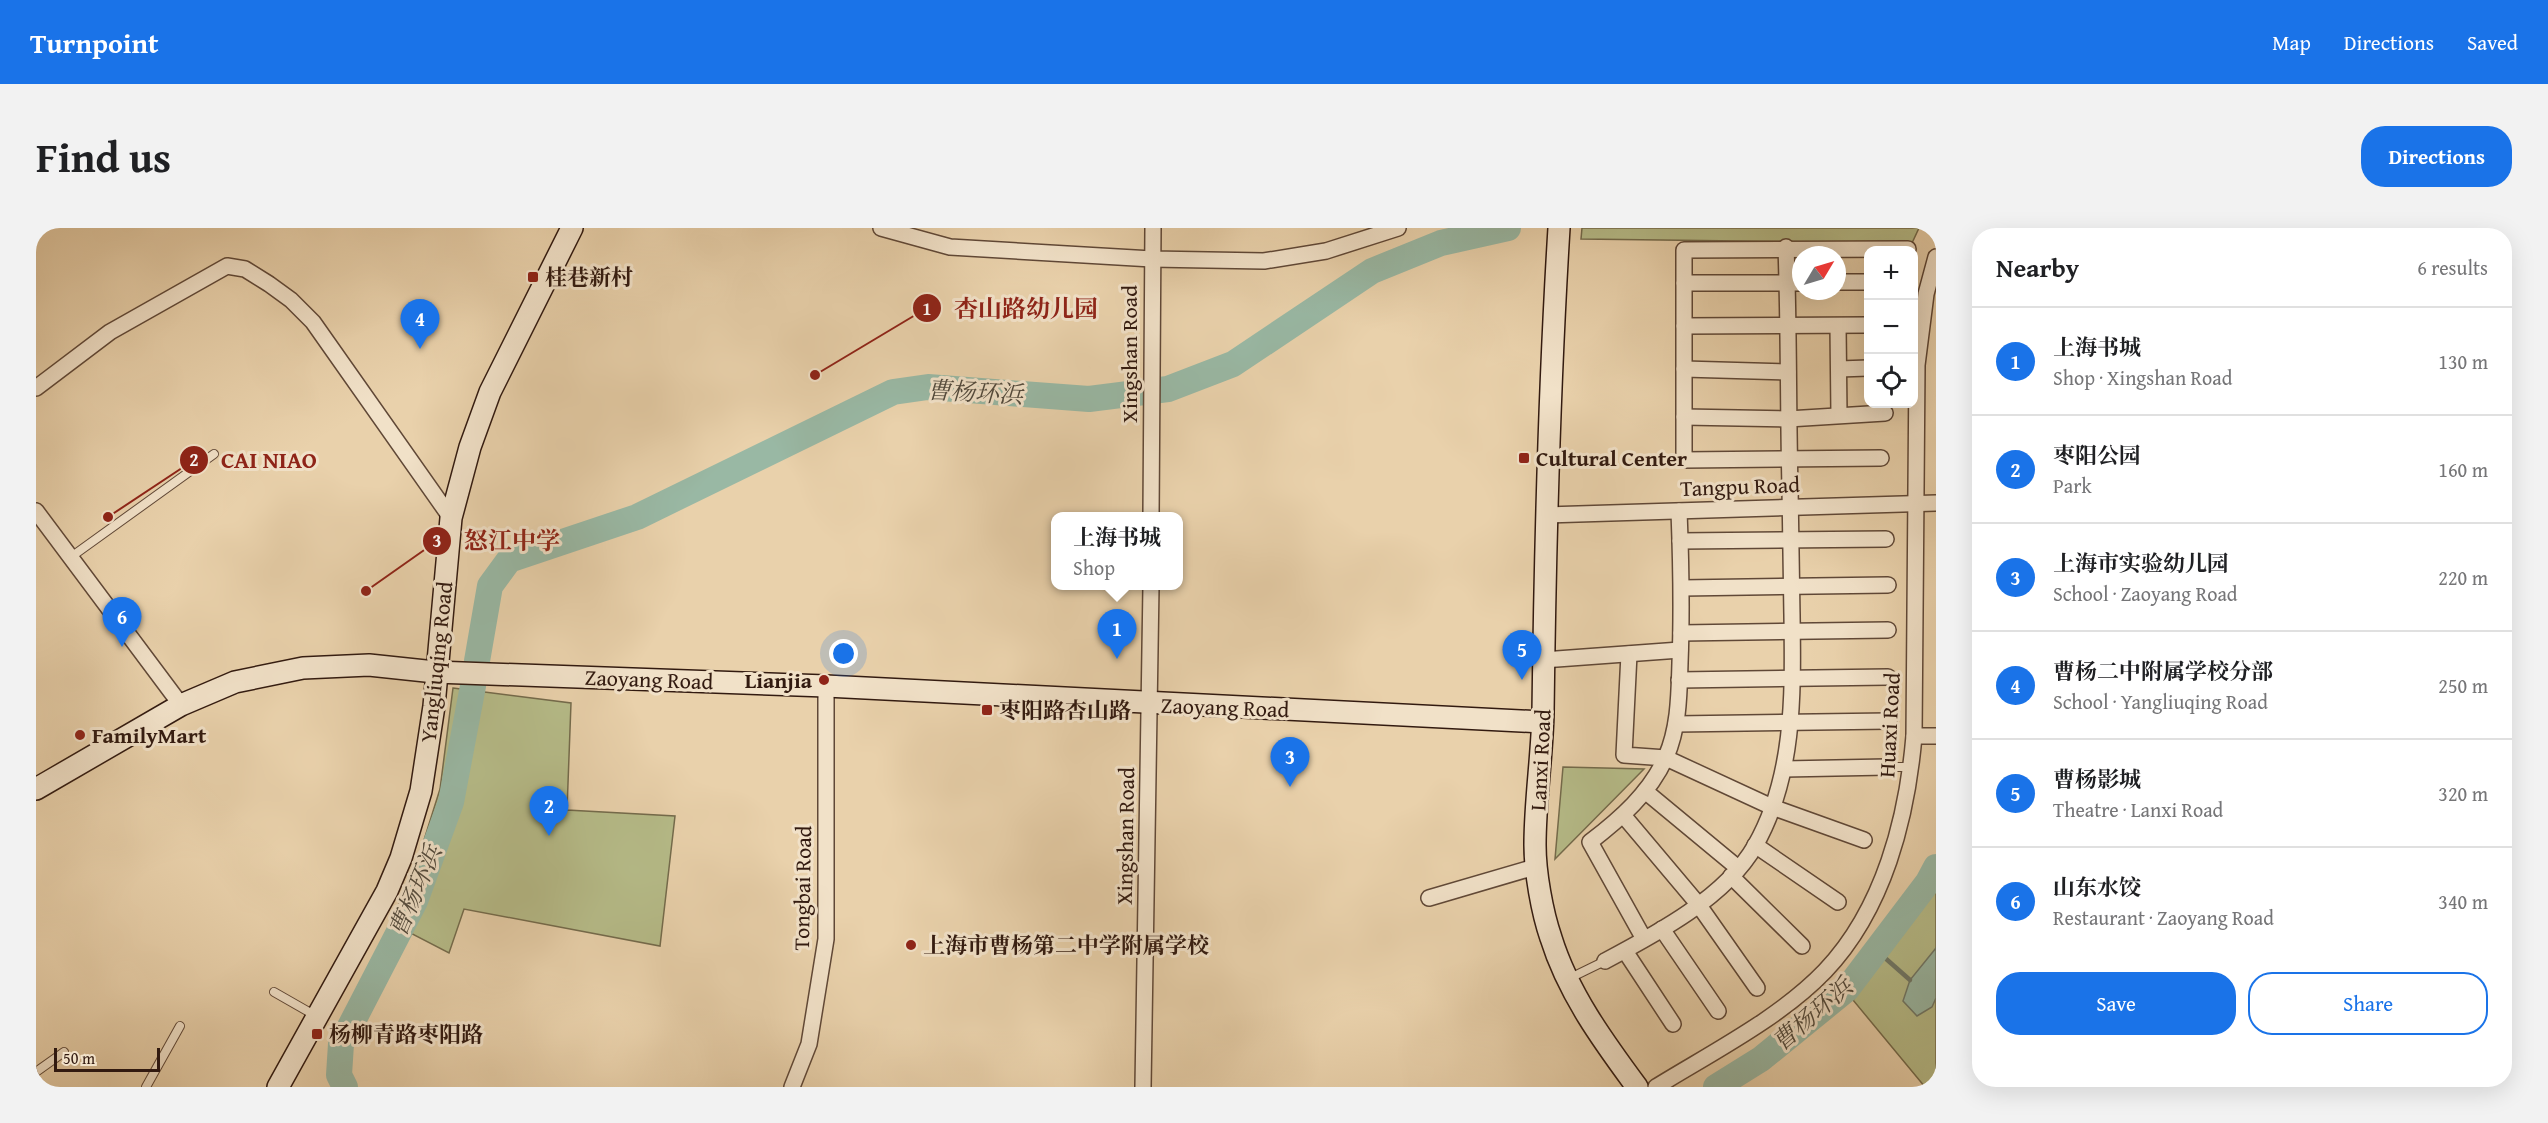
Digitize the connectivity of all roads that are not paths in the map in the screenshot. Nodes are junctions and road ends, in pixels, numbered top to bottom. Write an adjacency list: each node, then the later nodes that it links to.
1 (572, 228): 39 (street, Yangliuqing Road)
2 (881, 228): 9 (street)
3 (1153, 228): 9 (street, Xingshan Road)
4 (1398, 228): 9 (street)
5 (1558, 230): 38 (street, Lanxi Road)
6 (1786, 249): 7 (street); 10 (street); 13 (street)
7 (1864, 249)
8 (1936, 257): 32 (street, Huaxi Road)
9 (1152, 259): 37 (street, Xingshan Road)
10 (1792, 274)
11 (1846, 282): 12 (street)
12 (1864, 282)
13 (1684, 283): 14 (street); 17 (street)
14 (1792, 283)
15 (1792, 295): 18 (street)
16 (1864, 325): 19 (street)
17 (1684, 326): 18 (street); 21 (street)
18 (1787, 326): 19 (street); 23 (street)
19 (1838, 326): 22 (street)
20 (1864, 368): 22 (street)
21 (1684, 369): 23 (street); 27 (street)
22 (1839, 369): 26 (street)
23 (1788, 372): 28 (street)
24 (36, 388): 39 (street)
25 (1885, 412): 26 (street)
26 (1839, 416): 28 (street)
27 (1684, 417): 28 (street); 31 (street)
28 (1788, 419): 31 (street)
29 (214, 454): 43 (lane)
30 (1881, 458): 31 (street)
31 (1789, 459): 34 (street)
32 (1917, 502): 33 (street, Tangpu Road); 34 (street, Tangpu Road); 65 (street, Huaxi Road)
33 (1936, 503)
34 (1790, 507): 36 (street, Tangpu Road); 41 (street)
35 (36, 511): 43 (street)
36 (1679, 511): 38 (street, Tangpu Road); 42 (street)
37 (1151, 512)
38 (1545, 516): 53 (street, Lanxi Road)
39 (451, 518): 54 (street, Yangliuqing Road)
40 (1886, 539): 41 (street)
41 (1791, 540): 42 (street); 45 (street)
42 (1680, 541): 46 (street)
43 (71, 557): 60 (street)
44 (1888, 585): 45 (street)
45 (1791, 586): 46 (street); 49 (street)
46 (1682, 588): 50 (street)
47 (1151, 590): 59 (street, Xingshan Road)
48 (1888, 630): 49 (street)
49 (1792, 631): 50 (street); 56 (street)
50 (1681, 633): 51 (street)
51 (1680, 650): 52 (street); 57 (street)
52 (1629, 654): 53 (street); 67 (street)
53 (1544, 660): 62 (street, Lanxi Road)
54 (435, 672): 58 (street, Zaoyang Road); 60 (street, Zaoyang Road); 91 (street, Yangliuqing Road)
55 (1888, 676): 56 (street)
56 (1792, 678): 57 (street); 63 (street)
57 (1679, 680): 64 (street)
58 (826, 686): 59 (street, Zaoyang Road); 98 (street, Tongbai Road)
59 (1150, 704): 62 (street, Zaoyang Road); 99 (street, Xingshan Road)
60 (181, 705): 71 (street, Zaoyang Road)
61 (1889, 721): 63 (street)
62 (1542, 722): 77 (street, Lanxi Road)
63 (1790, 722): 64 (street); 70 (street)
64 (1676, 724): 67 (street)
65 (1914, 735): 66 (street); 69 (street, Huaxi Road)
66 (1936, 736)
67 (1666, 758): 72 (street); 73 (street)
68 (1887, 767): 69 (lane); 70 (street)
69 (1912, 767): 101 (street, Huaxi Road)
70 (1784, 769): 73 (street)
71 (36, 789)
72 (1645, 791): 74 (street); 78 (street)
73 (1772, 807): 75 (street); 76 (street)
74 (1623, 815): 81 (street); 83 (street)
75 (1864, 840)
76 (1755, 846): 78 (street); 80 (street)
77 (1538, 866): 79 (street); 87 (street, Lanxi Road)
78 (1735, 872): 81 (street); 84 (street)
79 (1429, 898)
80 (1838, 902)
81 (1698, 904): 82 (street); 88 (street)
82 (1662, 929): 83 (street); 90 (street)
83 (1644, 939): 85 (street)
84 (1803, 946)
85 (1625, 951): 86 (street); 92 (street)
86 (1605, 961): 87 (lane)
87 (1567, 980): 100 (street, Lanxi Road)
88 (1757, 988)
89 (274, 992): 91 (lane)
90 (1718, 1011)
91 (317, 1017): 97 (street, Yangliuqing Road)
92 (1673, 1024)
93 (180, 1026): 96 (lane)
94 (63, 1052): 95 (lane)
95 (36, 1072)
96 (146, 1087)
97 (278, 1087)
98 (792, 1087)
99 (1143, 1087)
100 (1636, 1087)
101 (1656, 1087)

